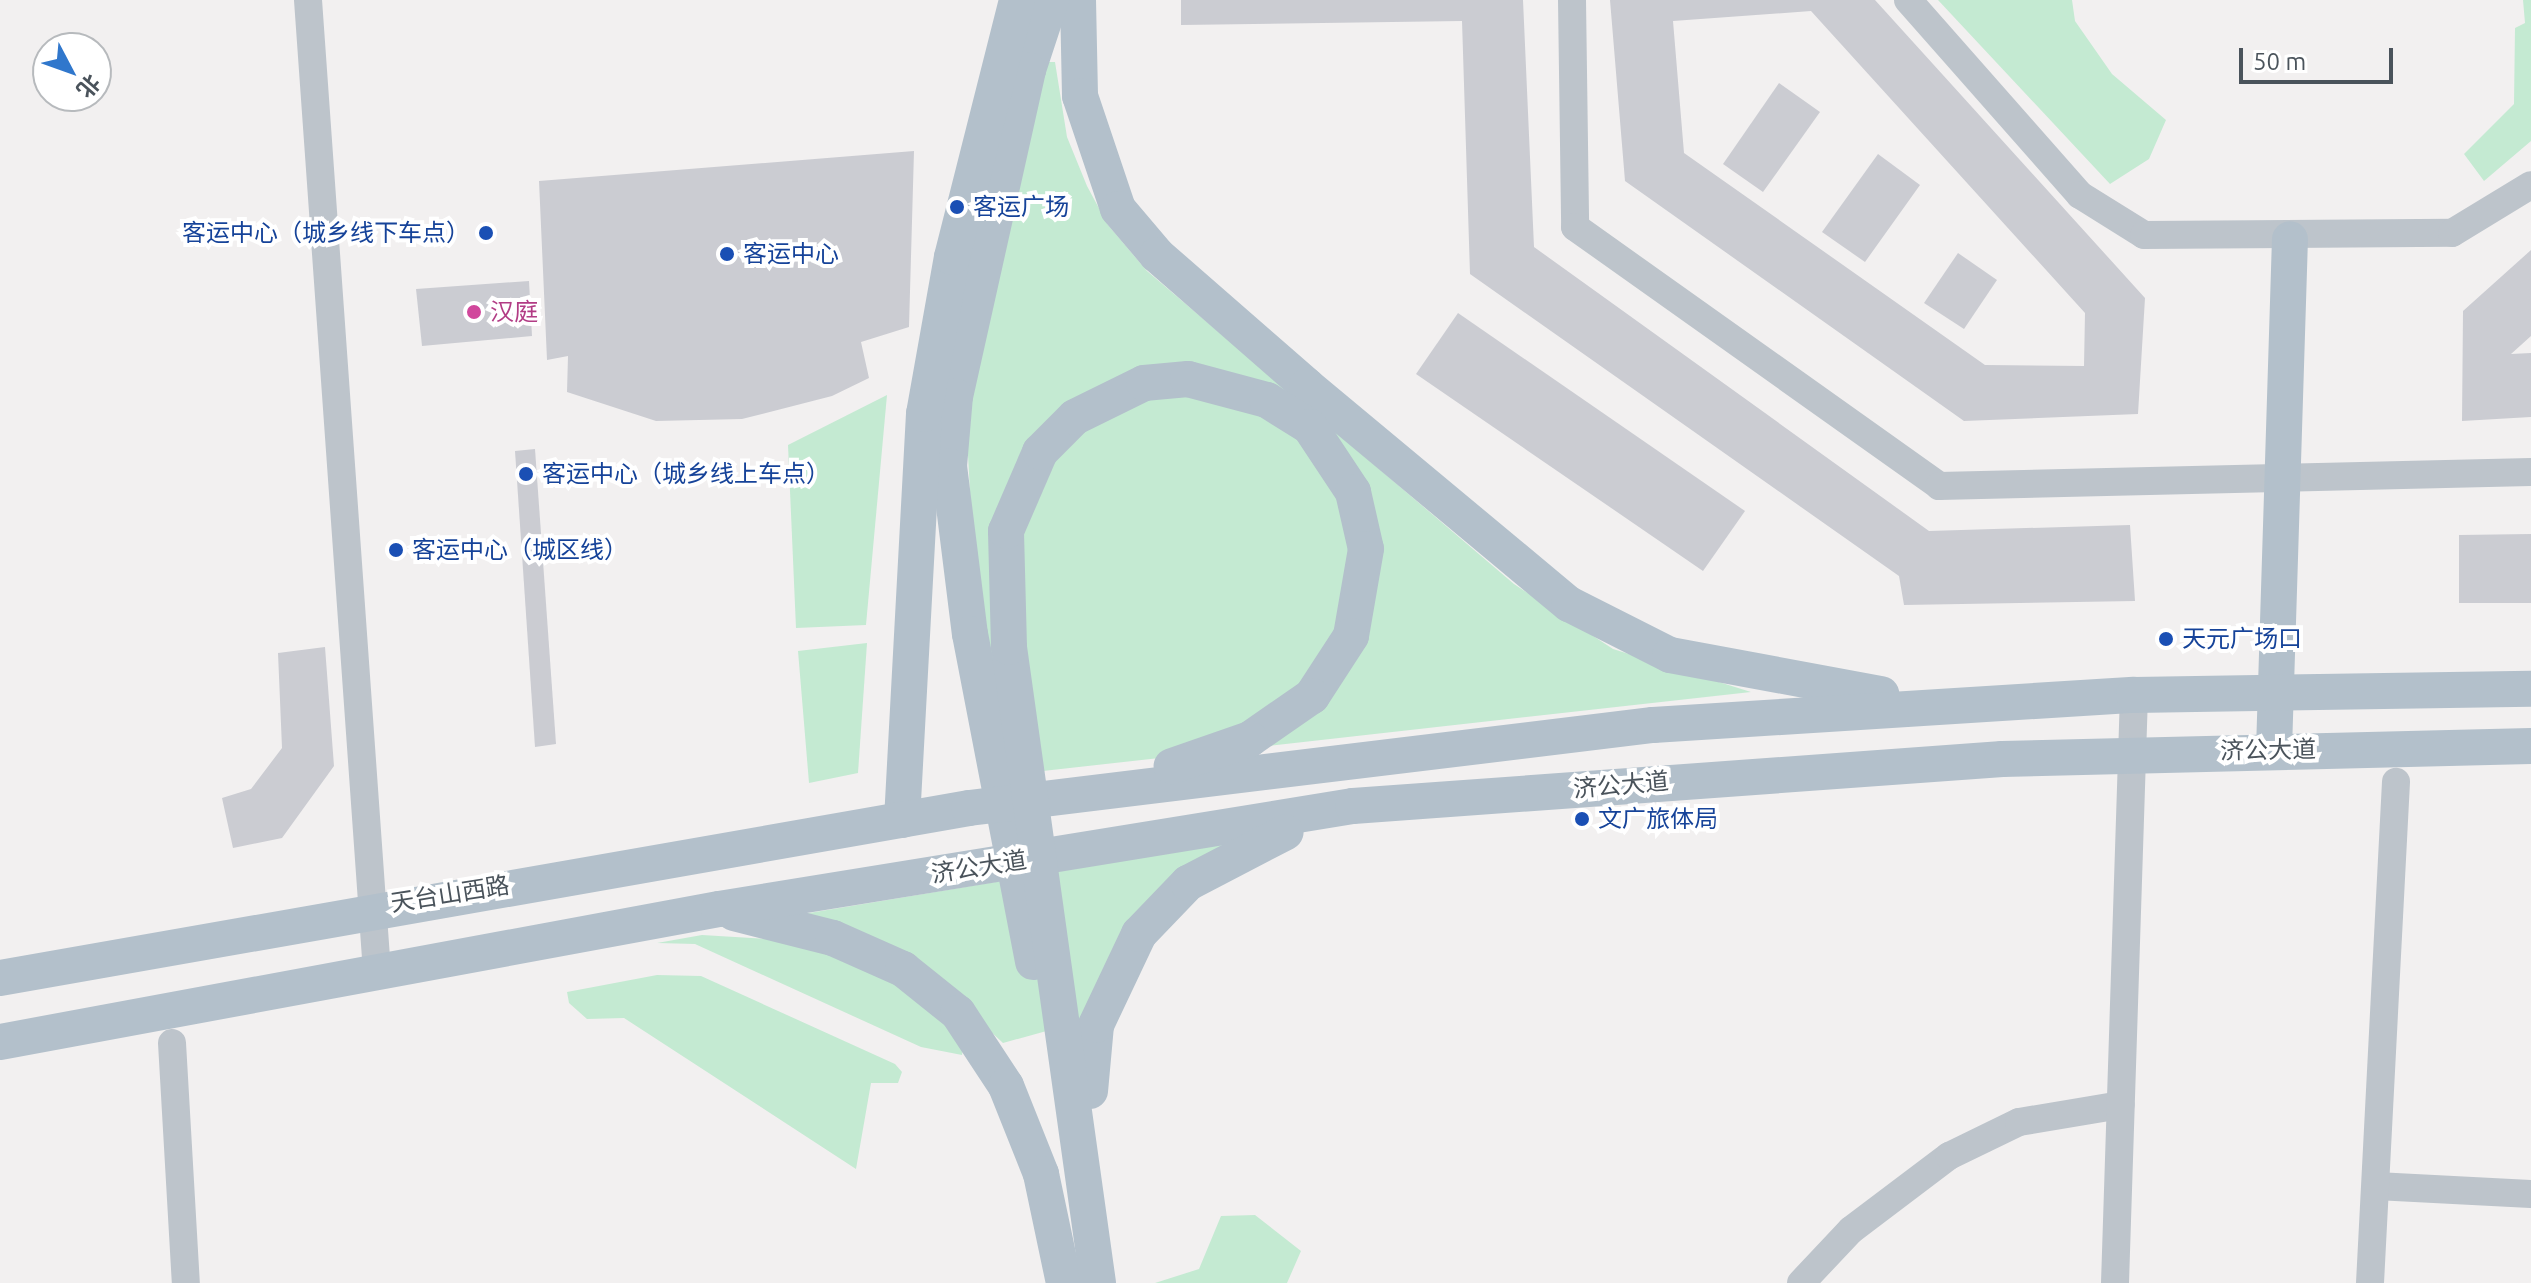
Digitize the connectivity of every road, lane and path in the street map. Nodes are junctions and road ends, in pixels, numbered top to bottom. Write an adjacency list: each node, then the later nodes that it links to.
1 (308, 0): 26 (street)
2 (1017, 0): 25 (main road)
3 (1033, 0): 8 (main road)
4 (1051, 0): 8 (main road)
5 (1078, 0): 16 (main road)
6 (1572, 0): 12 (street)
7 (1908, 0): 10 (street)
8 (1028, 70): 32 (main road)
9 (2531, 185): 10 (street)
10 (2290, 239): 12 (main road)
11 (2531, 472): 12 (street)
12 (2283, 480): 14 (main road)
13 (2531, 689): 14 (main road)
14 (2275, 691): 15 (main road); 19 (main road)
15 (2134, 695): 16 (main road); 20 (street)
16 (1934, 704): 17 (main road)
17 (1653, 725): 21 (main road); 23 (main road)
18 (2531, 746): 19 (main road, 济公大道)
19 (2274, 750): 20 (main road, 济公大道)
20 (2132, 754): 21 (main road, 济公大道); 33 (street)
21 (1654, 781): 24 (main road, 济公大道)
22 (2396, 782): 34 (street)
23 (1110, 788): 25 (main road); 32 (main road)
24 (1353, 806): 27 (main road, 济公大道); 32 (main road)
25 (902, 820): 26 (main road, 天台山西路)
26 (371, 907): 28 (street); 29 (main road, 天台山西路)
27 (719, 909): 28 (main road); 37 (main road)
28 (377, 972): 30 (main road)
29 (0, 978)
30 (0, 1042)
31 (172, 1043): 36 (street)
32 (1077, 1056): 38 (main road); 39 (main road); 40 (main road)
33 (2121, 1105): 41 (street); 42 (street)
34 (2376, 1186): 35 (street); 43 (street)
35 (2531, 1194)
36 (186, 1283)
37 (1064, 1283)
38 (1086, 1283)
39 (1098, 1283)
40 (1115, 1283)
41 (1801, 1283)
42 (2115, 1283)
43 (2370, 1283)

